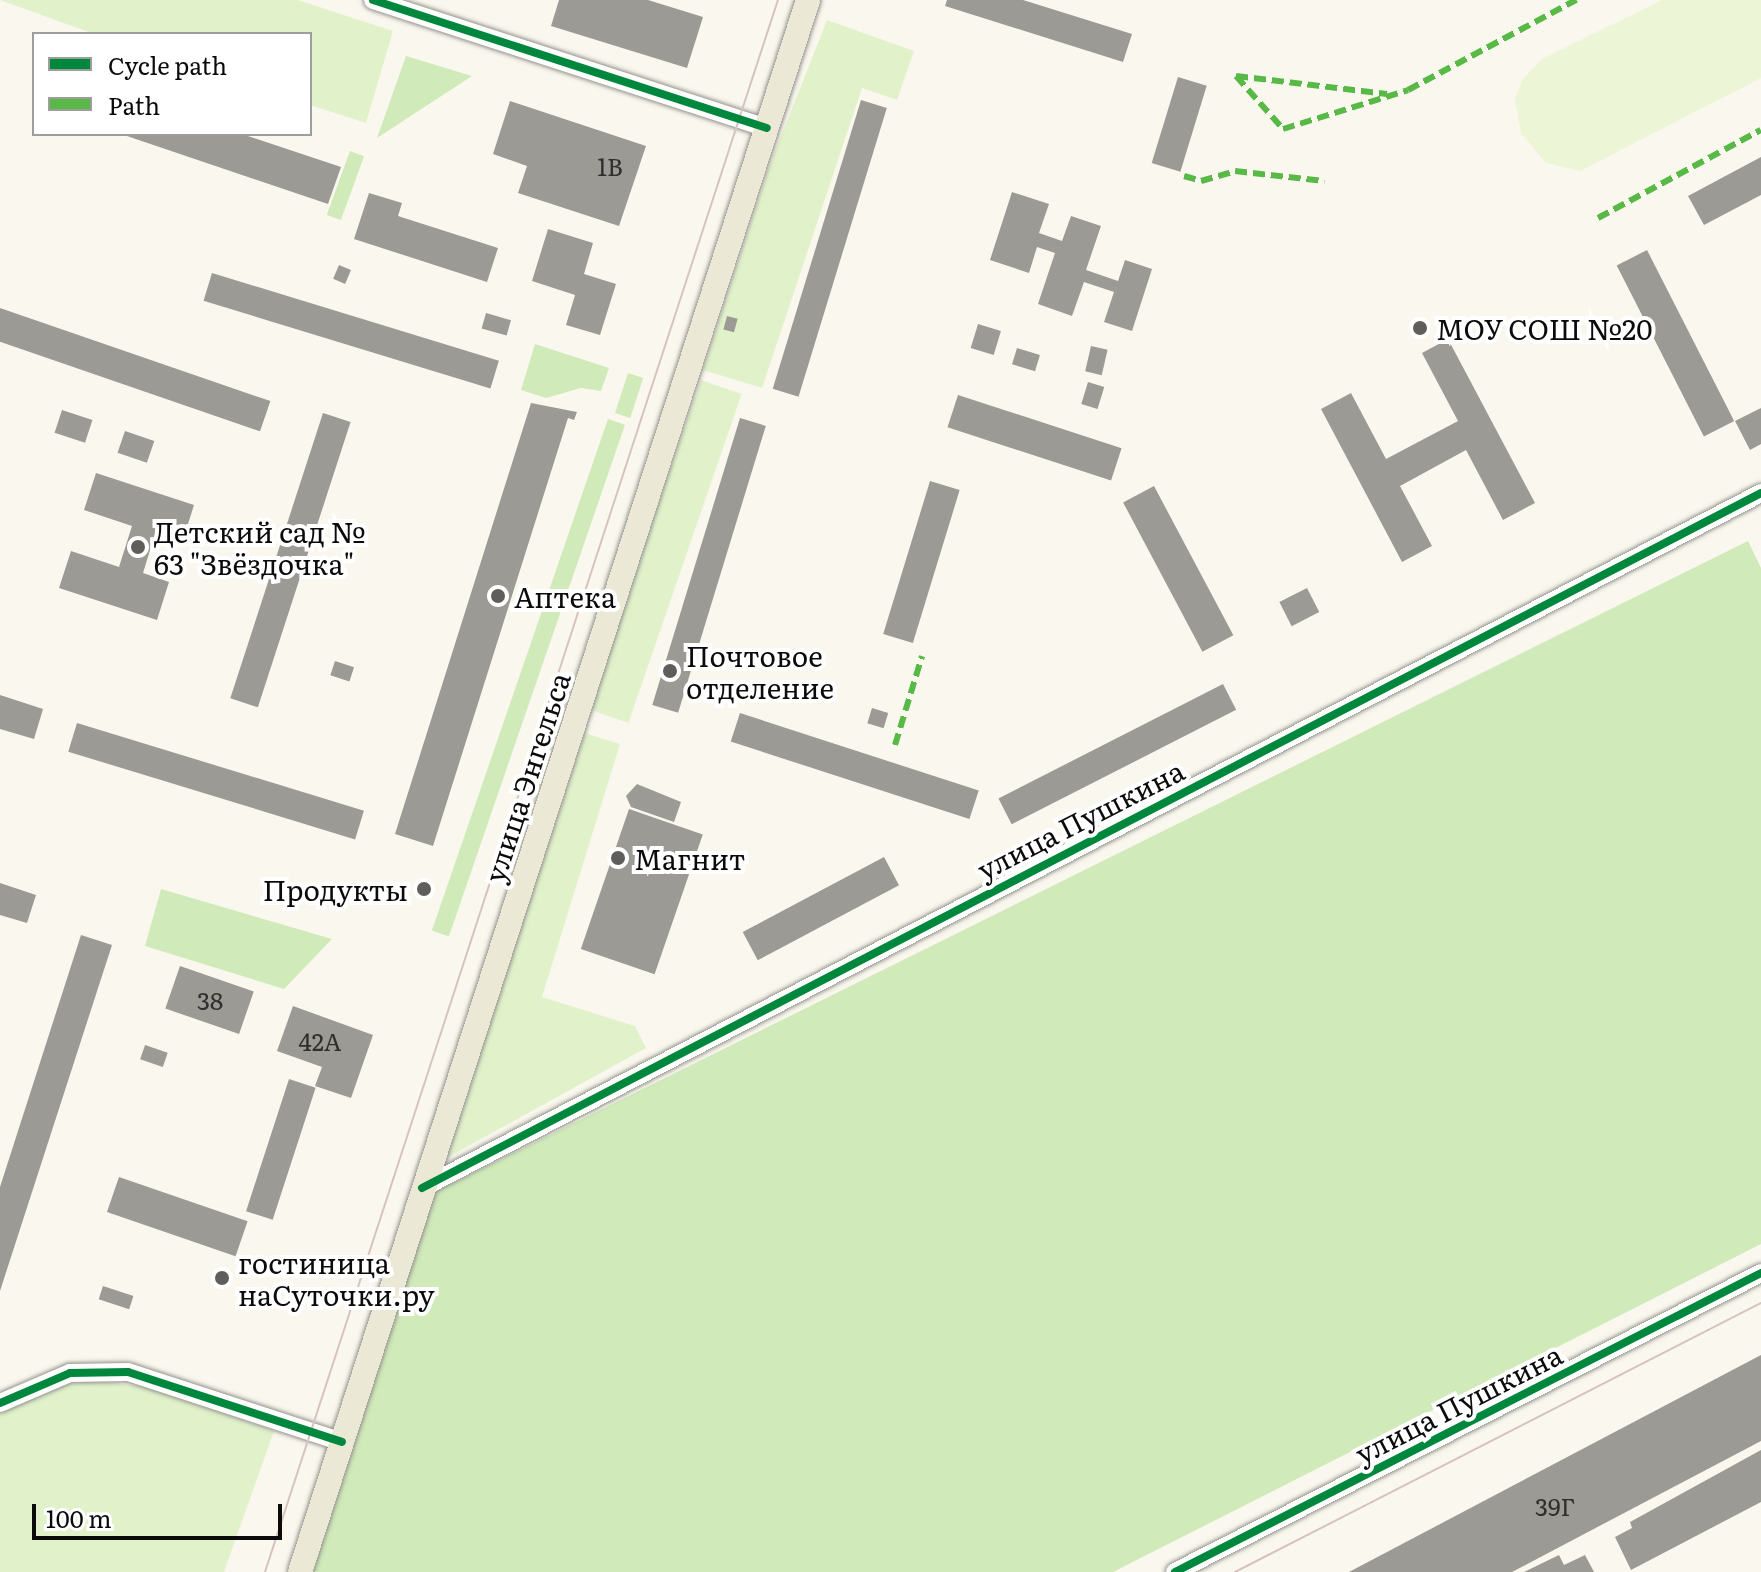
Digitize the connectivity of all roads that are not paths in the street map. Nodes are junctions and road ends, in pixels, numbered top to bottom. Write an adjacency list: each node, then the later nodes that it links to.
1 (373, 0): 3 (street)
2 (808, 0): 3 (main road, улица Энгельса)
3 (767, 128): 5 (main road, улица Энгельса)
4 (1761, 493): 5 (street, улица Пушкина)
5 (422, 1188): 8 (main road, улица Энгельса)
6 (1761, 1273): 10 (street, улица Пушкина)
7 (0, 1403): 8 (street)
8 (342, 1442): 9 (main road, улица Энгельса)
9 (300, 1572)
10 (1175, 1572)

